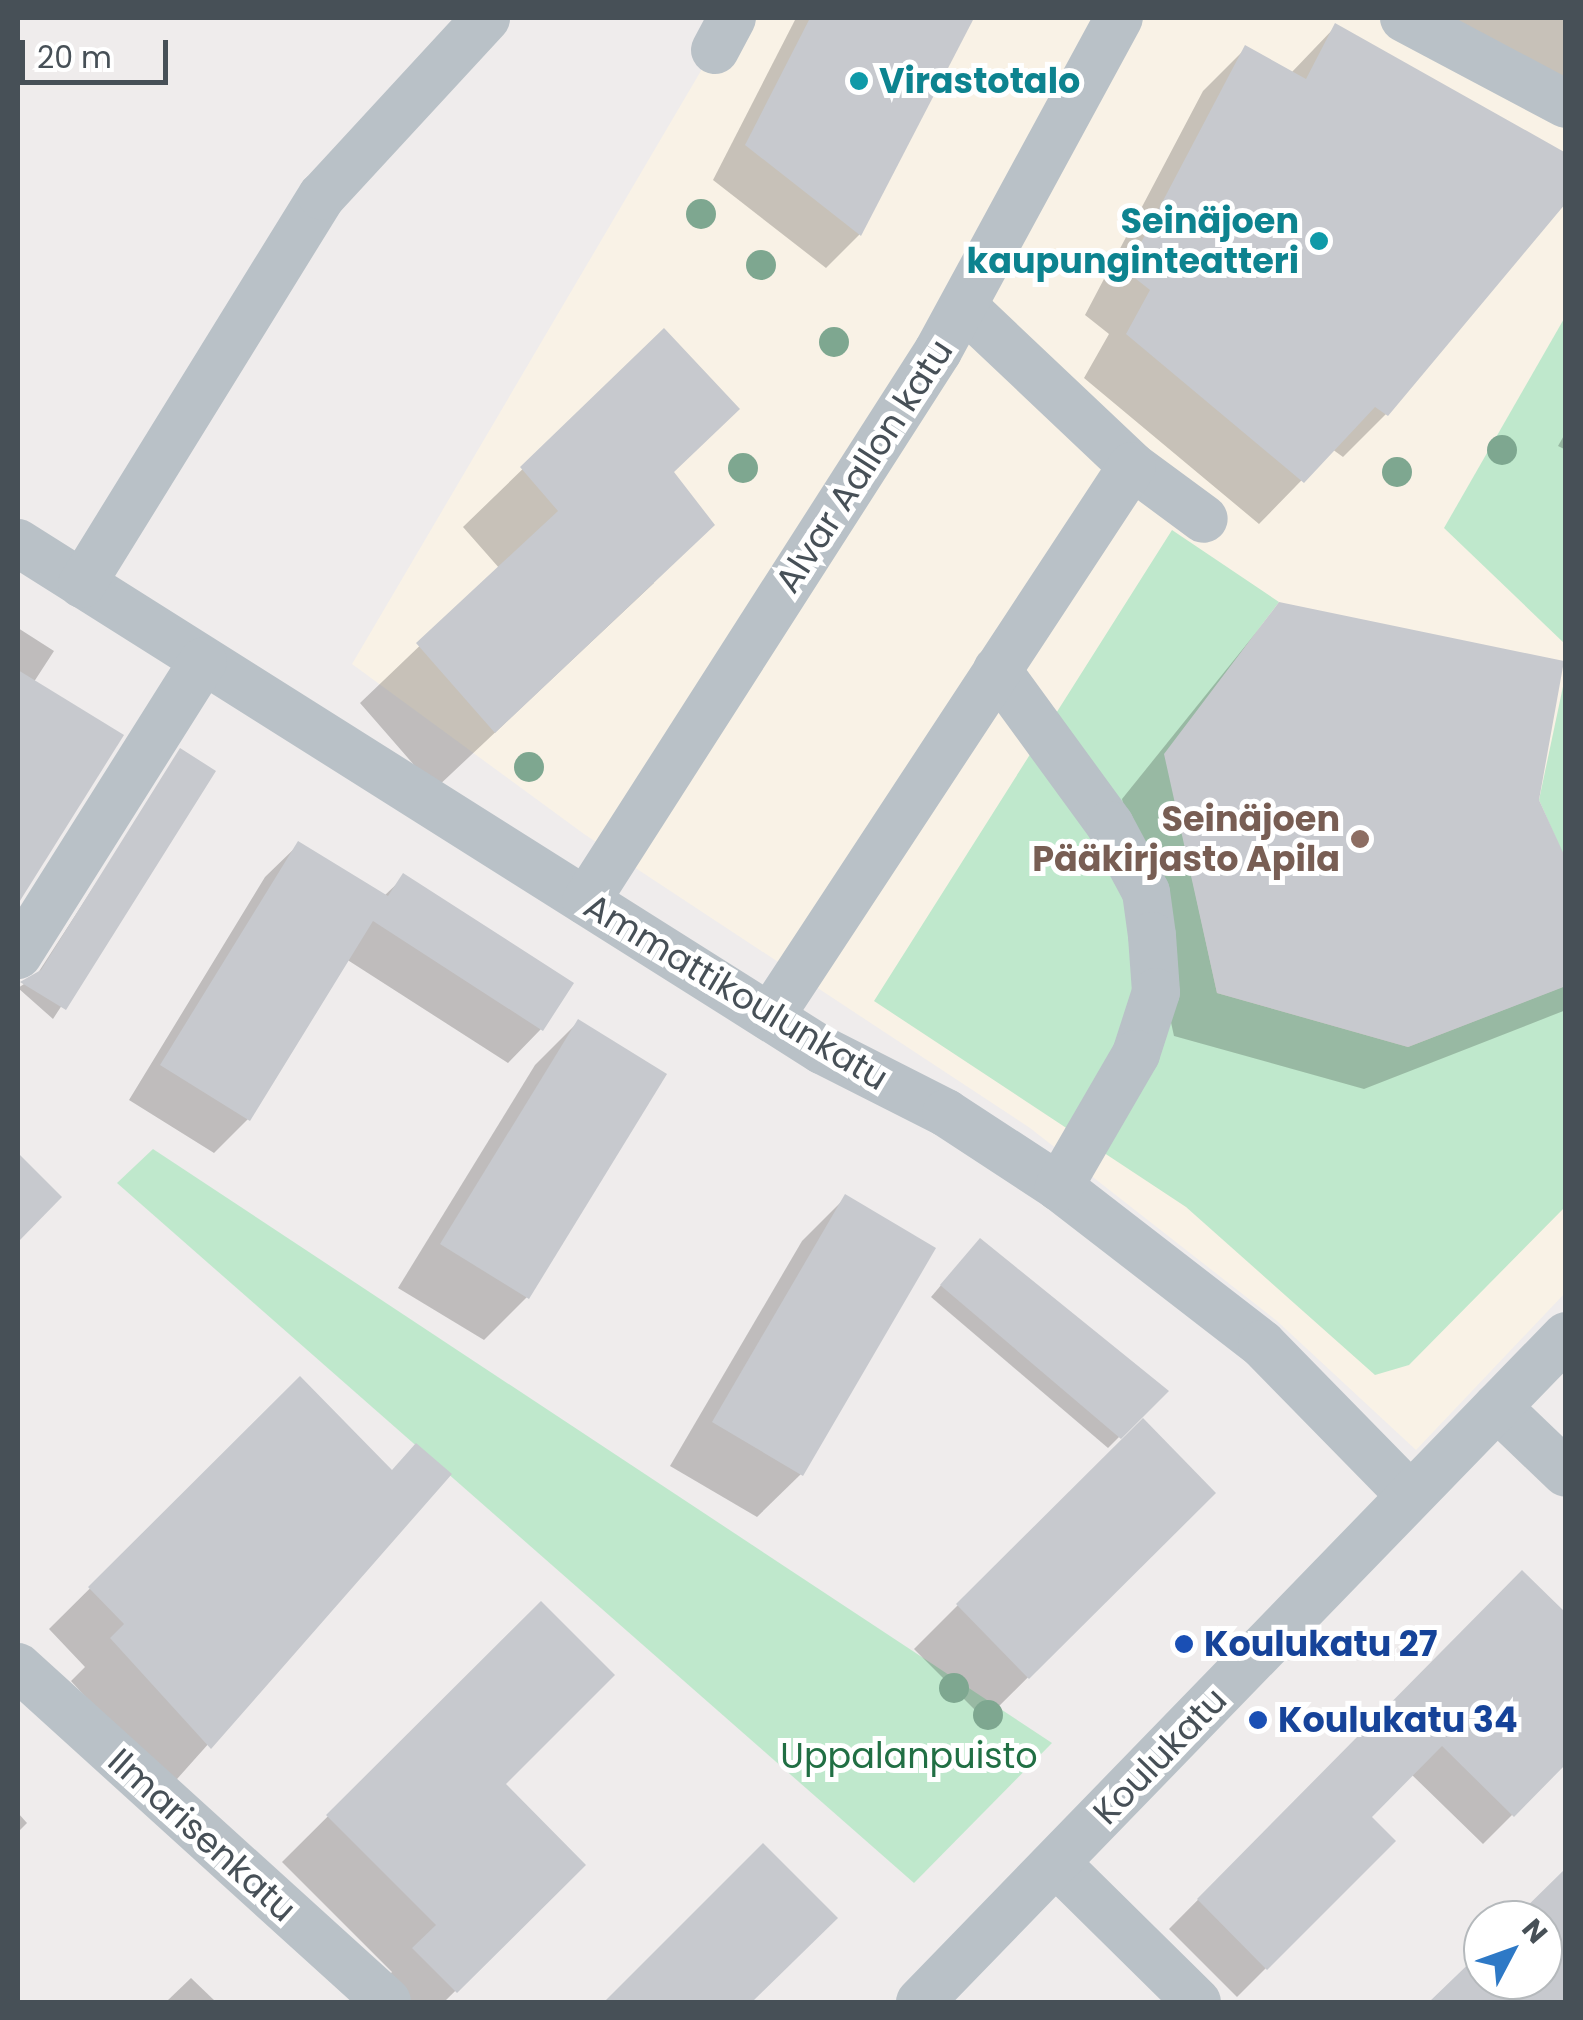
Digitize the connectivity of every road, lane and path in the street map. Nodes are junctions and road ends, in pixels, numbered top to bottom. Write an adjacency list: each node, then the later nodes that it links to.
1 (486, 18): 9 (street)
2 (1118, 18): 5 (street, Alvar Aallon katu)
3 (1404, 18): 4 (street)
4 (1566, 104)
5 (964, 308): 6 (street); 12 (street, Alvar Aallon katu)
6 (1132, 466): 7 (street); 11 (street)
7 (1204, 519)
8 (18, 544): 9 (street, Ammattikoulunkatu)
9 (82, 584): 10 (street, Ammattikoulunkatu)
10 (203, 660): 12 (street, Ammattikoulunkatu); 13 (street)
11 (997, 670): 14 (street); 15 (street)
12 (586, 902): 14 (street, Ammattikoulunkatu)
13 (18, 955)
14 (770, 1016): 15 (street, Ammattikoulunkatu)
15 (1059, 1188): 19 (street, Ammattikoulunkatu)
16 (1566, 1336): 17 (street, Koulukatu)
17 (1497, 1407): 18 (street); 19 (street, Koulukatu)
18 (1566, 1473)
19 (1410, 1495): 21 (street, Koulukatu)
20 (18, 1667): 22 (street, Ilmarisenkatu)
21 (1056, 1862): 23 (street, Koulukatu); 24 (street)
22 (387, 2002)
23 (920, 2002)
24 (1197, 2002)

